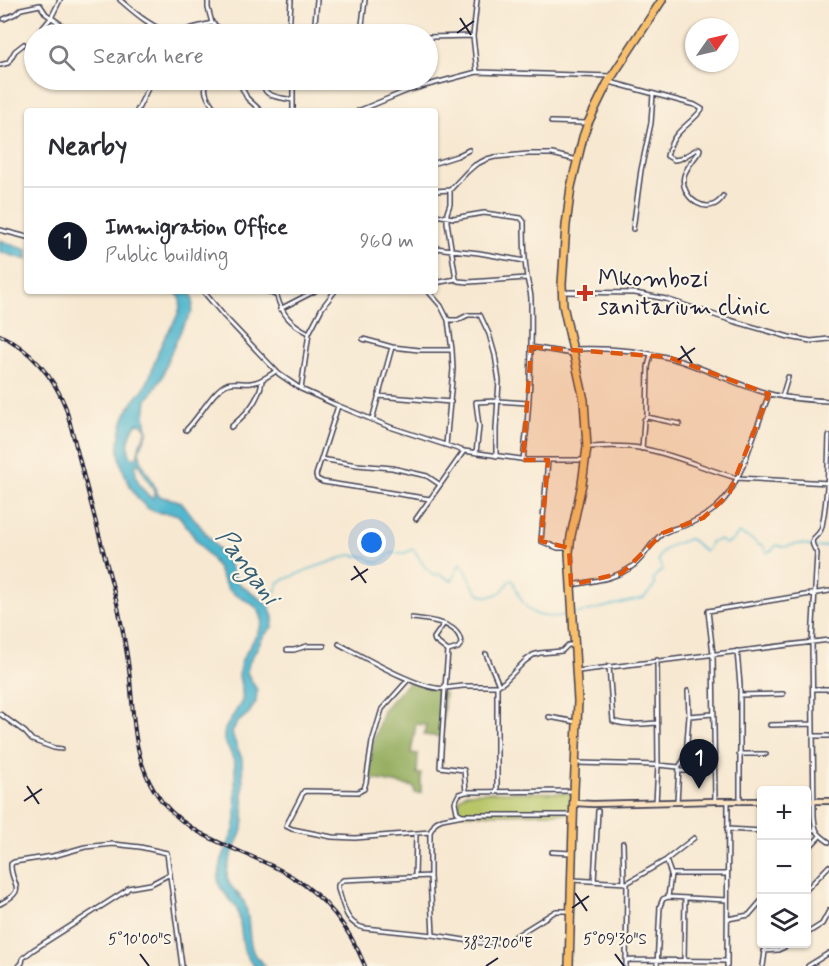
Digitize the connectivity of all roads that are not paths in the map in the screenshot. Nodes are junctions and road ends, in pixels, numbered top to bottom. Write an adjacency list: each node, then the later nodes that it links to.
1 (60, 0): 9 (street)
2 (120, 0): 14 (street)
3 (208, 0): 11 (street)
4 (291, 0): 16 (street)
5 (316, 0): 17 (street)
6 (365, 0): 18 (street)
7 (477, 0): 19 (street)
8 (658, 2): 24 (highway)
9 (51, 18): 10 (street); 12 (street); 13 (street)
10 (4, 19)
11 (212, 23): 15 (street)
12 (46, 24)
13 (60, 24)
14 (150, 24)
15 (208, 24)
16 (290, 24)
17 (315, 24)
18 (362, 24)
19 (472, 36): 20 (street); 23 (street)
20 (438, 37)
21 (24, 44): 22 (street)
22 (0, 65)
23 (477, 72): 24 (street); 25 (street)
24 (610, 78): 32 (street); 41 (highway)
25 (438, 82)
26 (147, 90): 35 (street)
27 (206, 90): 36 (street)
28 (243, 90): 37 (street)
29 (266, 90): 33 (street)
30 (293, 90): 33 (street)
31 (409, 90): 34 (street)
32 (653, 94): 47 (street); 50 (street)
33 (293, 100): 38 (street)
34 (370, 106): 39 (street)
35 (138, 108)
36 (215, 108)
37 (258, 108)
38 (293, 108)
39 (365, 108)
40 (551, 122): 41 (street)
41 (588, 123): 43 (highway)
42 (470, 150): 44 (street)
43 (576, 160): 45 (street); 59 (highway)
44 (438, 162)
45 (450, 190): 46 (street); 49 (street)
46 (438, 191)
47 (723, 196)
48 (438, 216): 49 (street)
49 (447, 217): 54 (street); 55 (street)
50 (633, 229)
51 (0, 230): 52 (street)
52 (24, 236)
53 (438, 248): 54 (street)
54 (452, 249): 55 (street); 57 (street)
55 (525, 261): 56 (street)
56 (527, 278): 57 (street); 71 (street)
57 (456, 279): 58 (street)
58 (438, 283)
59 (562, 292): 69 (street); 73 (highway)
60 (206, 294): 75 (street)
61 (273, 294): 65 (street)
62 (309, 294): 65 (street)
63 (333, 294): 67 (street)
64 (431, 294): 66 (street)
65 (280, 309): 67 (street)
66 (448, 320): 72 (street); 82 (street)
67 (309, 333): 78 (street)
68 (363, 339): 70 (street)
69 (829, 339)
70 (392, 347): 72 (street); 80 (street)
71 (531, 347): 73 (street); 85 (street)
72 (452, 350): 84 (street)
73 (572, 351): 74 (street); 94 (highway)
74 (651, 354): 79 (street); 87 (street)
75 (276, 371): 77 (street); 78 (street)
76 (788, 377): 81 (street)
77 (262, 381): 90 (street); 91 (street)
78 (301, 389): 86 (street)
79 (769, 394): 81 (street); 103 (street)
80 (378, 396): 84 (street); 88 (street)
81 (782, 397): 83 (street)
82 (497, 401): 85 (street); 97 (street); 98 (street)
83 (829, 401)
84 (450, 402): 93 (street)
85 (528, 404): 100 (street)
86 (338, 406): 88 (street); 99 (street)
87 (647, 417): 89 (street); 95 (street)
88 (372, 420): 93 (street)
89 (680, 424)
90 (231, 427)
91 (186, 430)
92 (829, 436): 104 (street)
93 (446, 445): 96 (street)
94 (587, 447): 95 (street); 102 (highway)
95 (642, 449): 103 (street)
96 (464, 451): 97 (street); 105 (street)
97 (476, 453): 98 (street)
98 (496, 456): 100 (street)
99 (321, 459): 105 (street); 106 (street)
100 (523, 460): 101 (street)
101 (548, 460): 102 (street); 108 (street)
102 (586, 460): 108 (highway)
103 (737, 478): 104 (street); 109 (street)
104 (829, 483): 111 (street)
105 (439, 484): 106 (street)
106 (430, 499): 107 (street)
107 (416, 519)
108 (569, 548): 109 (highway)
109 (571, 585): 117 (highway)
110 (829, 591): 111 (street)
111 (814, 593): 115 (street); 123 (street)
112 (412, 618): 113 (street)
113 (443, 625): 120 (street); 120 (street)
114 (829, 640): 115 (street)
115 (812, 642): 121 (street); 130 (street)
116 (339, 644): 127 (street)
117 (574, 645): 126 (highway); 128 (street)
118 (324, 646): 119 (street)
119 (287, 650)
120 (448, 651): 129 (street)
121 (737, 651): 123 (street); 134 (street)
122 (486, 654): 128 (street)
123 (713, 654): 124 (street); 136 (street)
124 (657, 660): 125 (street); 140 (street)
125 (609, 666): 126 (street); 140 (street)
126 (576, 671): 139 (highway)
127 (408, 680): 129 (street); 173 (street)
128 (498, 685): 129 (street); 152 (street)
129 (446, 688): 154 (street)
130 (812, 689): 131 (street); 141 (street)
131 (829, 689)
132 (688, 691): 137 (street)
133 (783, 694): 134 (street)
134 (740, 695): 146 (street)
135 (0, 714): 145 (street)
136 (713, 714): 137 (street); 157 (street)
137 (689, 716): 150 (street)
138 (549, 717): 139 (street)
139 (577, 722): 148 (highway)
140 (657, 723): 149 (street)
141 (813, 724): 142 (street); 143 (street)
142 (770, 725)
143 (813, 736): 144 (street); 156 (street)
144 (829, 736)
145 (62, 749)
146 (739, 754): 147 (street); 162 (street)
147 (766, 754)
148 (576, 764): 149 (street); 153 (highway)
149 (658, 765): 150 (street); 164 (street)
150 (679, 769): 151 (street); 160 (street)
151 (696, 771)
152 (497, 791): 153 (street); 154 (street)
153 (574, 791): 163 (highway)
154 (466, 792): 166 (street)
155 (811, 800): 156 (street)
156 (814, 800): 159 (street); 170 (street)
157 (715, 801): 160 (street); 161 (street)
158 (757, 801): 162 (street)
159 (829, 801)
160 (676, 802): 164 (street)
161 (728, 802): 162 (street); 168 (street)
162 (740, 802)
163 (574, 803): 164 (street); 167 (highway)
164 (656, 803)
165 (598, 811): 189 (street)
166 (463, 815): 167 (street); 172 (street)
167 (574, 815): 180 (highway)
168 (727, 829): 171 (street); 185 (street)
169 (811, 830): 170 (street)
170 (815, 830): 174 (street)
171 (757, 831)
172 (430, 832): 173 (street); 186 (street)
173 (416, 834): 187 (street)
174 (820, 836): 176 (street); 178 (street)
175 (694, 838): 181 (street)
176 (829, 842)
177 (623, 843): 190 (street)
178 (811, 846)
179 (552, 852): 180 (street)
180 (573, 853): 188 (highway)
181 (666, 860): 184 (street); 190 (street)
182 (828, 868): 191 (street)
183 (170, 874): 195 (street); 210 (street); 211 (street)
184 (671, 874): 185 (street); 192 (street)
185 (727, 874): 194 (street)
186 (430, 876): 187 (street); 201 (street)
187 (414, 877): 201 (street)
188 (572, 880): 189 (street); 197 (highway)
189 (594, 882): 190 (street)
190 (626, 883): 206 (street)
191 (811, 886)
192 (668, 897): 193 (street); 207 (street)
193 (685, 898): 194 (street); 208 (street)
194 (727, 900): 199 (street)
195 (0, 904)
196 (757, 906): 199 (street)
197 (572, 911): 201 (street); 212 (highway)
198 (829, 911): 200 (street)
199 (728, 919): 209 (street)
200 (811, 931)
201 (433, 935)
202 (765, 948): 204 (street)
203 (782, 948): 204 (street)
204 (764, 951): 215 (street)
205 (829, 954): 216 (street)
206 (626, 960): 207 (street); 213 (street)
207 (657, 960): 208 (street); 214 (street)
208 (684, 961): 209 (street)
209 (727, 964)
210 (19, 966)
211 (182, 966)
212 (570, 966)
213 (626, 966)
214 (657, 966)
215 (762, 966)
216 (808, 966)

